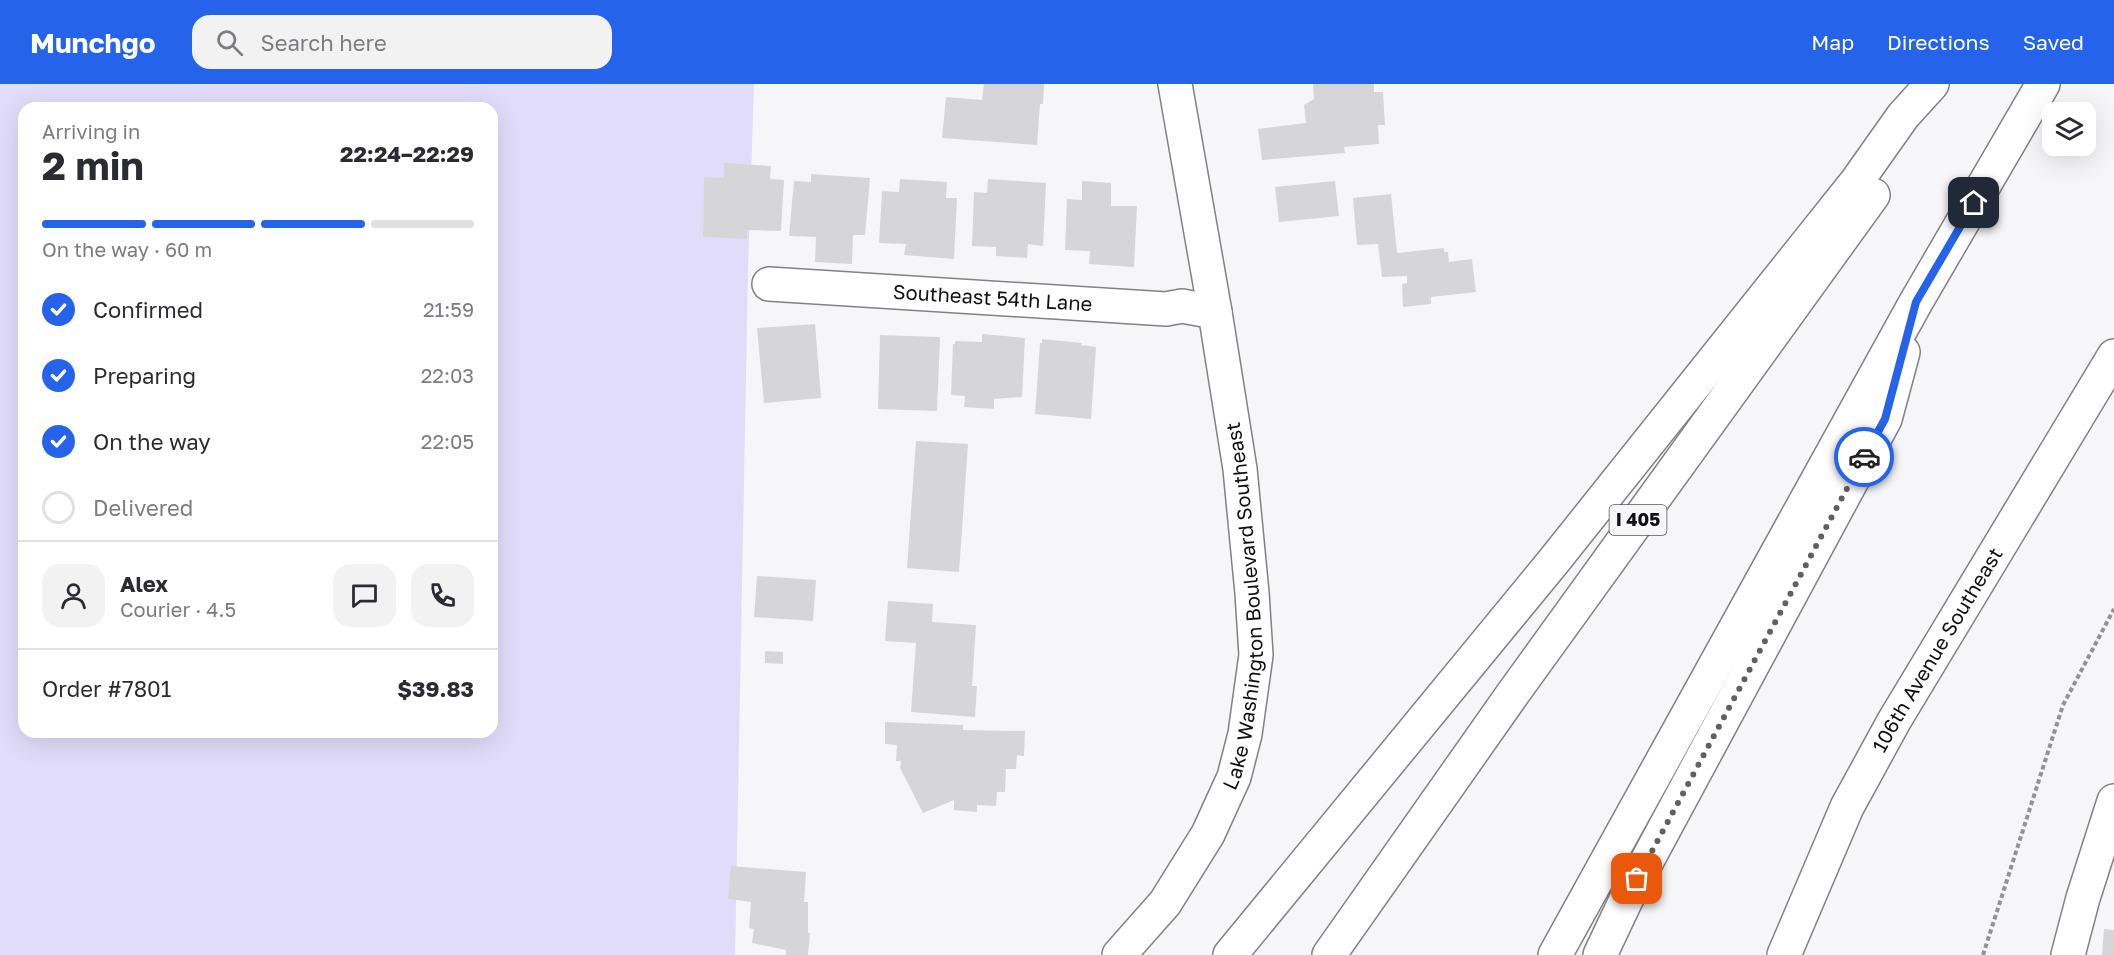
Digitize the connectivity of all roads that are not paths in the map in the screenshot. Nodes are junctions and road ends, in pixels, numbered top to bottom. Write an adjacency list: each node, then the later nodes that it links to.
1 (1175, 84): 7 (main road, Lake Washington Boulevard Southeast)
2 (1932, 84): 11 (main road)
3 (1947, 84): 12 (main road, I 405)
4 (2043, 84): 6 (main road)
5 (769, 284): 7 (main road, Southeast 54th Lane)
6 (1916, 302): 13 (main road); 14 (main road)
7 (1215, 312): 10 (main road, Lake Washington Boulevard Southeast)
8 (2114, 356): 15 (main road, 106th Avenue Southeast)
9 (2114, 801): 16 (main road)
10 (1119, 955)
11 (1230, 955)
12 (1329, 955)
13 (1555, 955)
14 (1600, 955)
15 (1784, 955)
16 (2068, 955)

